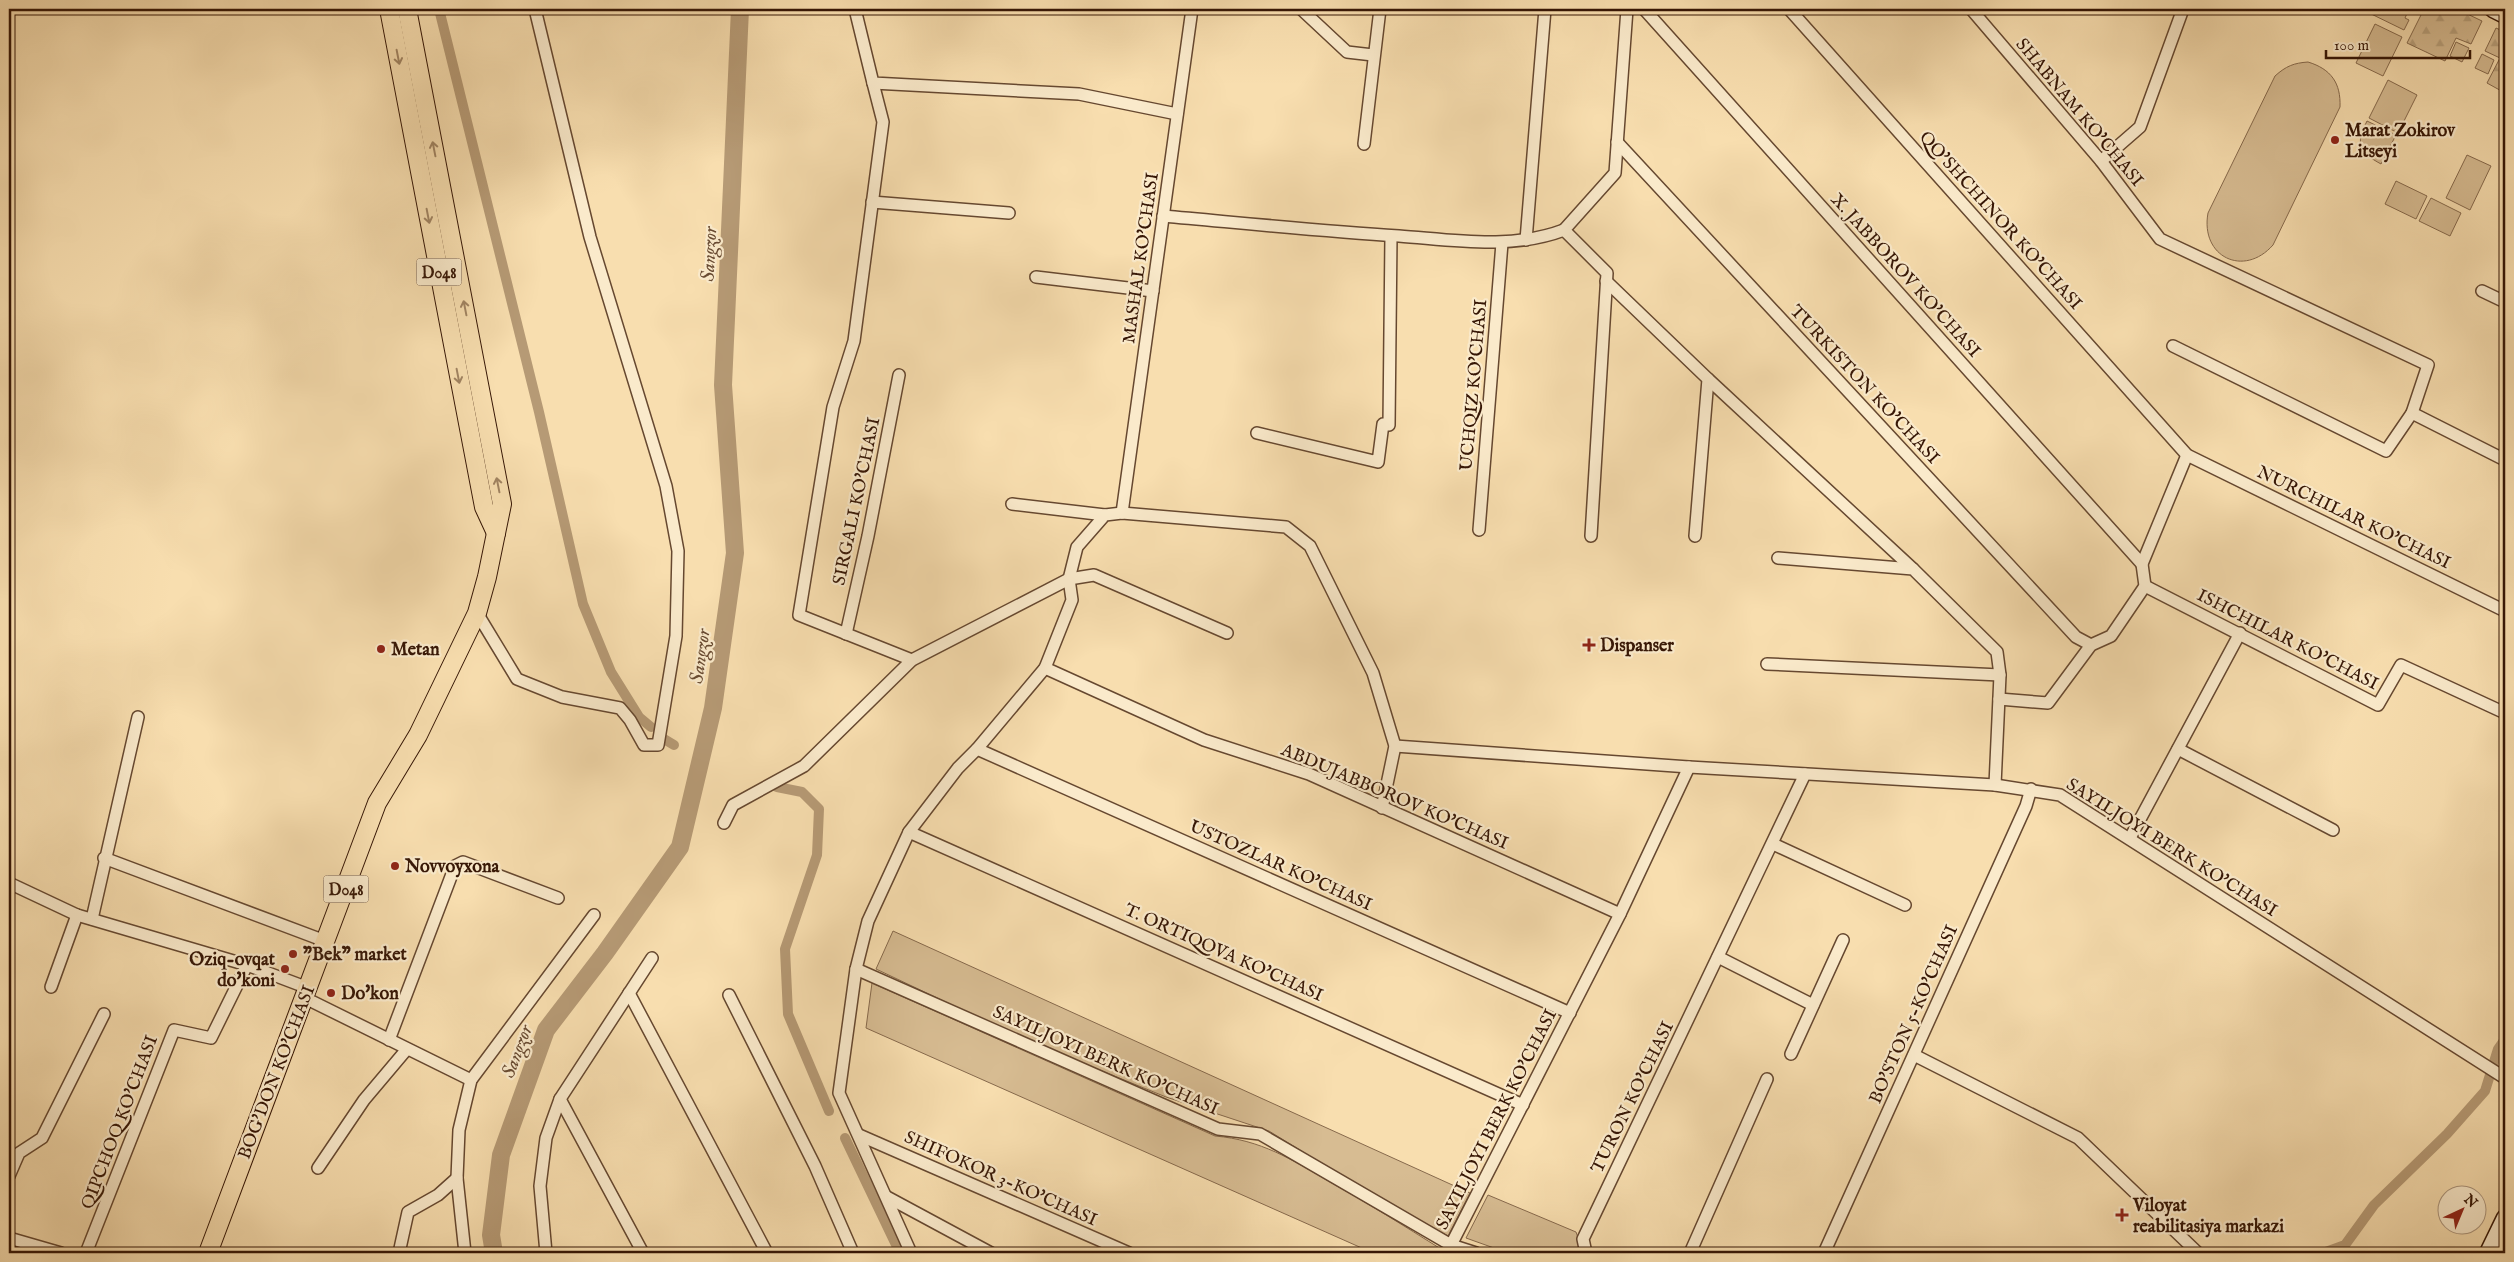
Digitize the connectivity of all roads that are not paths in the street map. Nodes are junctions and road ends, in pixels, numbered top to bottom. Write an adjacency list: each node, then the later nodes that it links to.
1 (389, 9): 45 (main road, D048, one-way to 45)
2 (407, 9): 45 (main road, D048, one-way to 2)
3 (535, 9): 54 (street)
4 (855, 9): 17 (street)
5 (1192, 9): 18 (street, MASHAL KO'CHASI)
6 (1301, 9): 16 (street)
7 (1380, 9): 16 (street)
8 (1545, 9): 27 (street)
9 (1627, 9): 19 (street)
10 (1644, 9): 49 (street, X. JABBOROV KO'CHASI)
11 (1789, 9): 39 (street, QO'SHCHINOR KO'CHASI)
12 (1971, 9): 21 (street, SHABNAM KO'CHASI)
13 (2183, 9): 21 (street)
14 (2493, 9): 15 (main road)
15 (2505, 15)
16 (1373, 55): 20 (street)
17 (873, 83): 18 (street); 22 (street)
18 (1177, 114): 24 (street, MASHAL KO'CHASI)
19 (1617, 142): 25 (street); 58 (street, TURKISTON KO'CHASI)
20 (1364, 144)
21 (2101, 161): 37 (street, SHABNAM KO'CHASI)
22 (872, 202): 23 (street); 57 (street)
23 (1009, 213)
24 (1163, 216): 26 (street); 32 (street, MASHAL KO'CHASI)
25 (1564, 230): 27 (street); 30 (street)
26 (1392, 236): 28 (street); 38 (street)
27 (1526, 240): 28 (street)
28 (1502, 243): 44 (street, UCHQIZ KO'CHASI)
29 (1036, 277): 32 (street)
30 (1606, 281): 36 (street); 46 (street)
31 (2482, 291): 33 (street)
32 (1152, 292): 42 (street, MASHAL KO'CHASI)
33 (2505, 302)
34 (2173, 346): 37 (street)
35 (899, 375): 57 (street, SIRGALI KO'CHASI)
36 (1708, 379): 47 (street); 50 (street)
37 (2412, 413): 40 (street)
38 (1257, 433)
39 (2187, 455): 49 (street); 53 (street, NURCHILAR KO'CHASI)
40 (2505, 460)
41 (1012, 504): 43 (street)
42 (1122, 512): 43 (street); 66 (street)
43 (1105, 515): 51 (street)
44 (1479, 530)
45 (496, 533): 54 (main road, BOG'DON KO'CHASI / D048)
46 (1590, 536)
47 (1695, 536)
48 (1778, 558): 50 (street)
49 (2142, 564): 52 (street)
50 (1913, 569): 62 (street)
51 (1069, 579): 55 (street); 59 (street); 61 (street)
52 (2145, 586): 56 (street, ISHCHILAR KO'CHASI); 58 (street)
53 (2505, 611)
54 (477, 612): 88 (main road, BOG'DON KO'CHASI / D048)
55 (1228, 633)
56 (2240, 633): 64 (street, ISHCHILAR KO'CHASI); 68 (street)
57 (846, 634): 59 (street)
58 (2091, 645): 63 (street)
59 (912, 660): 74 (street)
60 (1767, 664): 62 (street)
61 (1045, 668): 67 (street); 73 (street, ABDUJABBOROV KO'CHASI)
62 (2000, 675): 63 (street)
63 (1999, 699): 71 (street)
64 (2505, 713)
65 (138, 718): 79 (street)
66 (1395, 746): 69 (street, SAYILJOYI BERK KO'CHASI); 73 (street)
67 (978, 749): 76 (street); 98 (street, USTOZLAR KO'CHASI)
68 (2178, 749): 75 (street); 77 (street)
69 (1689, 767): 70 (street, SAYILJOYI BERK KO'CHASI); 83 (street, SAYILJOYI BERK KO'CHASI)
70 (1805, 774): 71 (street, SAYILJOYI BERK KO'CHASI); 78 (street, TURON KO'CHASI)
71 (1995, 785): 72 (street, SAYILJOYI BERK KO'CHASI)
72 (2031, 789): 77 (street, SAYILJOYI BERK KO'CHASI); 103 (street, BO'STON 5-KO'CHASI)
73 (1382, 808): 83 (street, ABDUJABBOROV KO'CHASI)
74 (724, 823)
75 (2333, 830)
76 (909, 832): 92 (street); 108 (street, T. ORTIQOVA KO'CHASI)
77 (2130, 838): 104 (street, SAYILJOYI BERK KO'CHASI)
78 (1773, 844): 82 (street); 89 (street, TURON KO'CHASI)
79 (104, 858): 86 (street); 88 (street)
80 (10, 887): 84 (street)
81 (558, 898): 100 (street)
82 (1905, 905)
83 (1620, 914): 98 (street, SAYILJOYI BERK KO'CHASI)
84 (77, 915): 86 (street); 93 (street)
85 (594, 915): 106 (street)
86 (92, 919): 91 (street)
87 (1843, 940): 97 (street)
88 (325, 941): 94 (main road, BOG'DON KO'CHASI / D048)
89 (1718, 957): 97 (street); 130 (street, TURON KO'CHASI)
90 (652, 958): 95 (street)
91 (247, 965): 94 (street); 118 (street, QIPCHOQ KO'CHASI)
92 (856, 969): 109 (street); 116 (street, SAYILJOYI BERK KO'CHASI)
93 (51, 987)
94 (306, 993): 100 (street); 119 (main road, BOG'DON KO'CHASI / D048)
95 (629, 993): 107 (street); 124 (street)
96 (729, 995): 125 (street)
97 (1813, 1005): 102 (street)
98 (1570, 1013): 108 (street, SAYILJOYI BERK KO'CHASI)
99 (104, 1014): 111 (street)
100 (389, 1040): 101 (street)
101 (407, 1048): 106 (street); 110 (street)
102 (1791, 1054)
103 (1914, 1055): 132 (street, BO'STON 5-KO'CHASI); 133 (street)
104 (2505, 1078)
105 (1767, 1079): 131 (street)
106 (471, 1080): 112 (street)
107 (560, 1099): 122 (street); 123 (street)
108 (1524, 1105): 116 (street, SAYILJOYI BERK KO'CHASI)
109 (859, 1135): 113 (street); 128 (street, SHIFOKOR 3-KO'CHASI)
110 (318, 1168)
111 (9, 1176)
112 (457, 1178): 120 (street); 121 (street)
113 (887, 1197): 126 (street); 127 (street)
114 (2505, 1218): 134 (main road)
115 (9, 1238): 117 (street)
116 (1449, 1249): 129 (street)
117 (59, 1253)
118 (86, 1253)
119 (208, 1253)
120 (399, 1253)
121 (465, 1253)
122 (546, 1253)
123 (643, 1253)
124 (767, 1253)
125 (853, 1253)
126 (910, 1253)
127 (991, 1253)
128 (1129, 1253)
129 (1476, 1253)
130 (1586, 1253)
131 (1690, 1253)
132 (1824, 1253)
133 (2198, 1253)
134 (2488, 1253)

